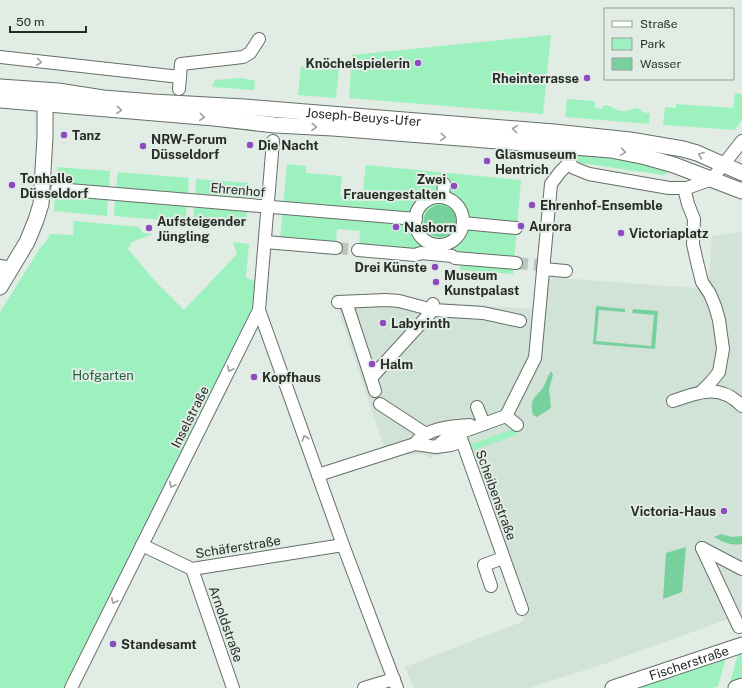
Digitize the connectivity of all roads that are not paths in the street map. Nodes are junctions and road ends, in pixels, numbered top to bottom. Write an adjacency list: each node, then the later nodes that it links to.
1 (259, 39): 3 (street)
2 (0, 57): 3 (street, one-way to 3)
3 (180, 77): 5 (street)
4 (0, 87): 6 (main road, Joseph-Beuys-Ufer)
5 (179, 89)
6 (43, 97): 7 (main road, Joseph-Beuys-Ufer); 8 (main road, Joseph-Beuys-Ufer); 9 (main road); 10 (main road, Joseph-Beuys-Ufer, one-way to 6)
7 (0, 100)
8 (66, 105): 9 (main road); 13 (main road, Joseph-Beuys-Ufer, one-way to 13)
9 (45, 137): 33 (main road)
10 (612, 139): 13 (street); 15 (main road, Joseph-Beuys-Ufer, one-way to 10)
11 (273, 141): 23 (street, Inselstraße)
12 (742, 141): 15 (street)
13 (571, 148): 14 (street); 17 (main road, Joseph-Beuys-Ufer, one-way to 17)
14 (569, 163): 19 (street); 32 (street)
15 (724, 164): 16 (main road, Joseph-Beuys-Ufer); 17 (street)
16 (742, 173)
17 (712, 179): 19 (street); 21 (main road, Joseph-Beuys-Ufer)
18 (444, 184): 22 (street)
19 (684, 188): 41 (street)
20 (57, 189): 23 (street, Ehrenhof)
21 (742, 192)
22 (442, 197): 24 (street); 25 (street)
23 (268, 207): 24 (street, Ehrenhof); 27 (street, Inselstraße)
24 (416, 219): 30 (street)
25 (463, 223): 26 (street); 30 (street)
26 (516, 228)
27 (265, 242): 28 (street); 37 (street, Inselstraße)
28 (336, 248)
29 (358, 250): 30 (street)
30 (437, 252): 31 (street)
31 (516, 263)
32 (541, 266): 34 (street); 46 (street)
33 (6, 267): 35 (main road)
34 (566, 271)
35 (0, 287)
36 (433, 306): 38 (street); 39 (street); 39 (street)
37 (259, 310): 51 (street, one-way to 37); 52 (street, Inselstraße, one-way to 52)
38 (520, 321)
39 (371, 378): 40 (street)
40 (375, 391)
41 (702, 391): 42 (street); 44 (street)
42 (673, 401)
43 (380, 404): 50 (street)
44 (742, 405)
45 (477, 407): 47 (street)
46 (506, 416): 47 (street); 48 (street)
47 (484, 424): 49 (street)
48 (517, 425)
49 (457, 436): 50 (street); 50 (street); 54 (street, Scheibenstraße)
50 (420, 438): 51 (street)
51 (318, 475): 53 (street)
52 (142, 545): 55 (street, Schäferstraße); 63 (street, Inselstraße, one-way to 63)
53 (343, 545): 55 (street, Schäferstraße); 61 (street)
54 (503, 558): 57 (street); 58 (street, Scheibenstraße)
55 (192, 569): 64 (street, Arnoldstraße)
56 (742, 569): 59 (street)
57 (491, 586)
58 (522, 609)
59 (742, 617)
60 (742, 645): 66 (main road, Fischerstraße)
61 (395, 684): 65 (street)
62 (742, 686): 67 (main road)
63 (71, 688)
64 (233, 688)
65 (364, 688)
66 (614, 688)
67 (736, 688)

